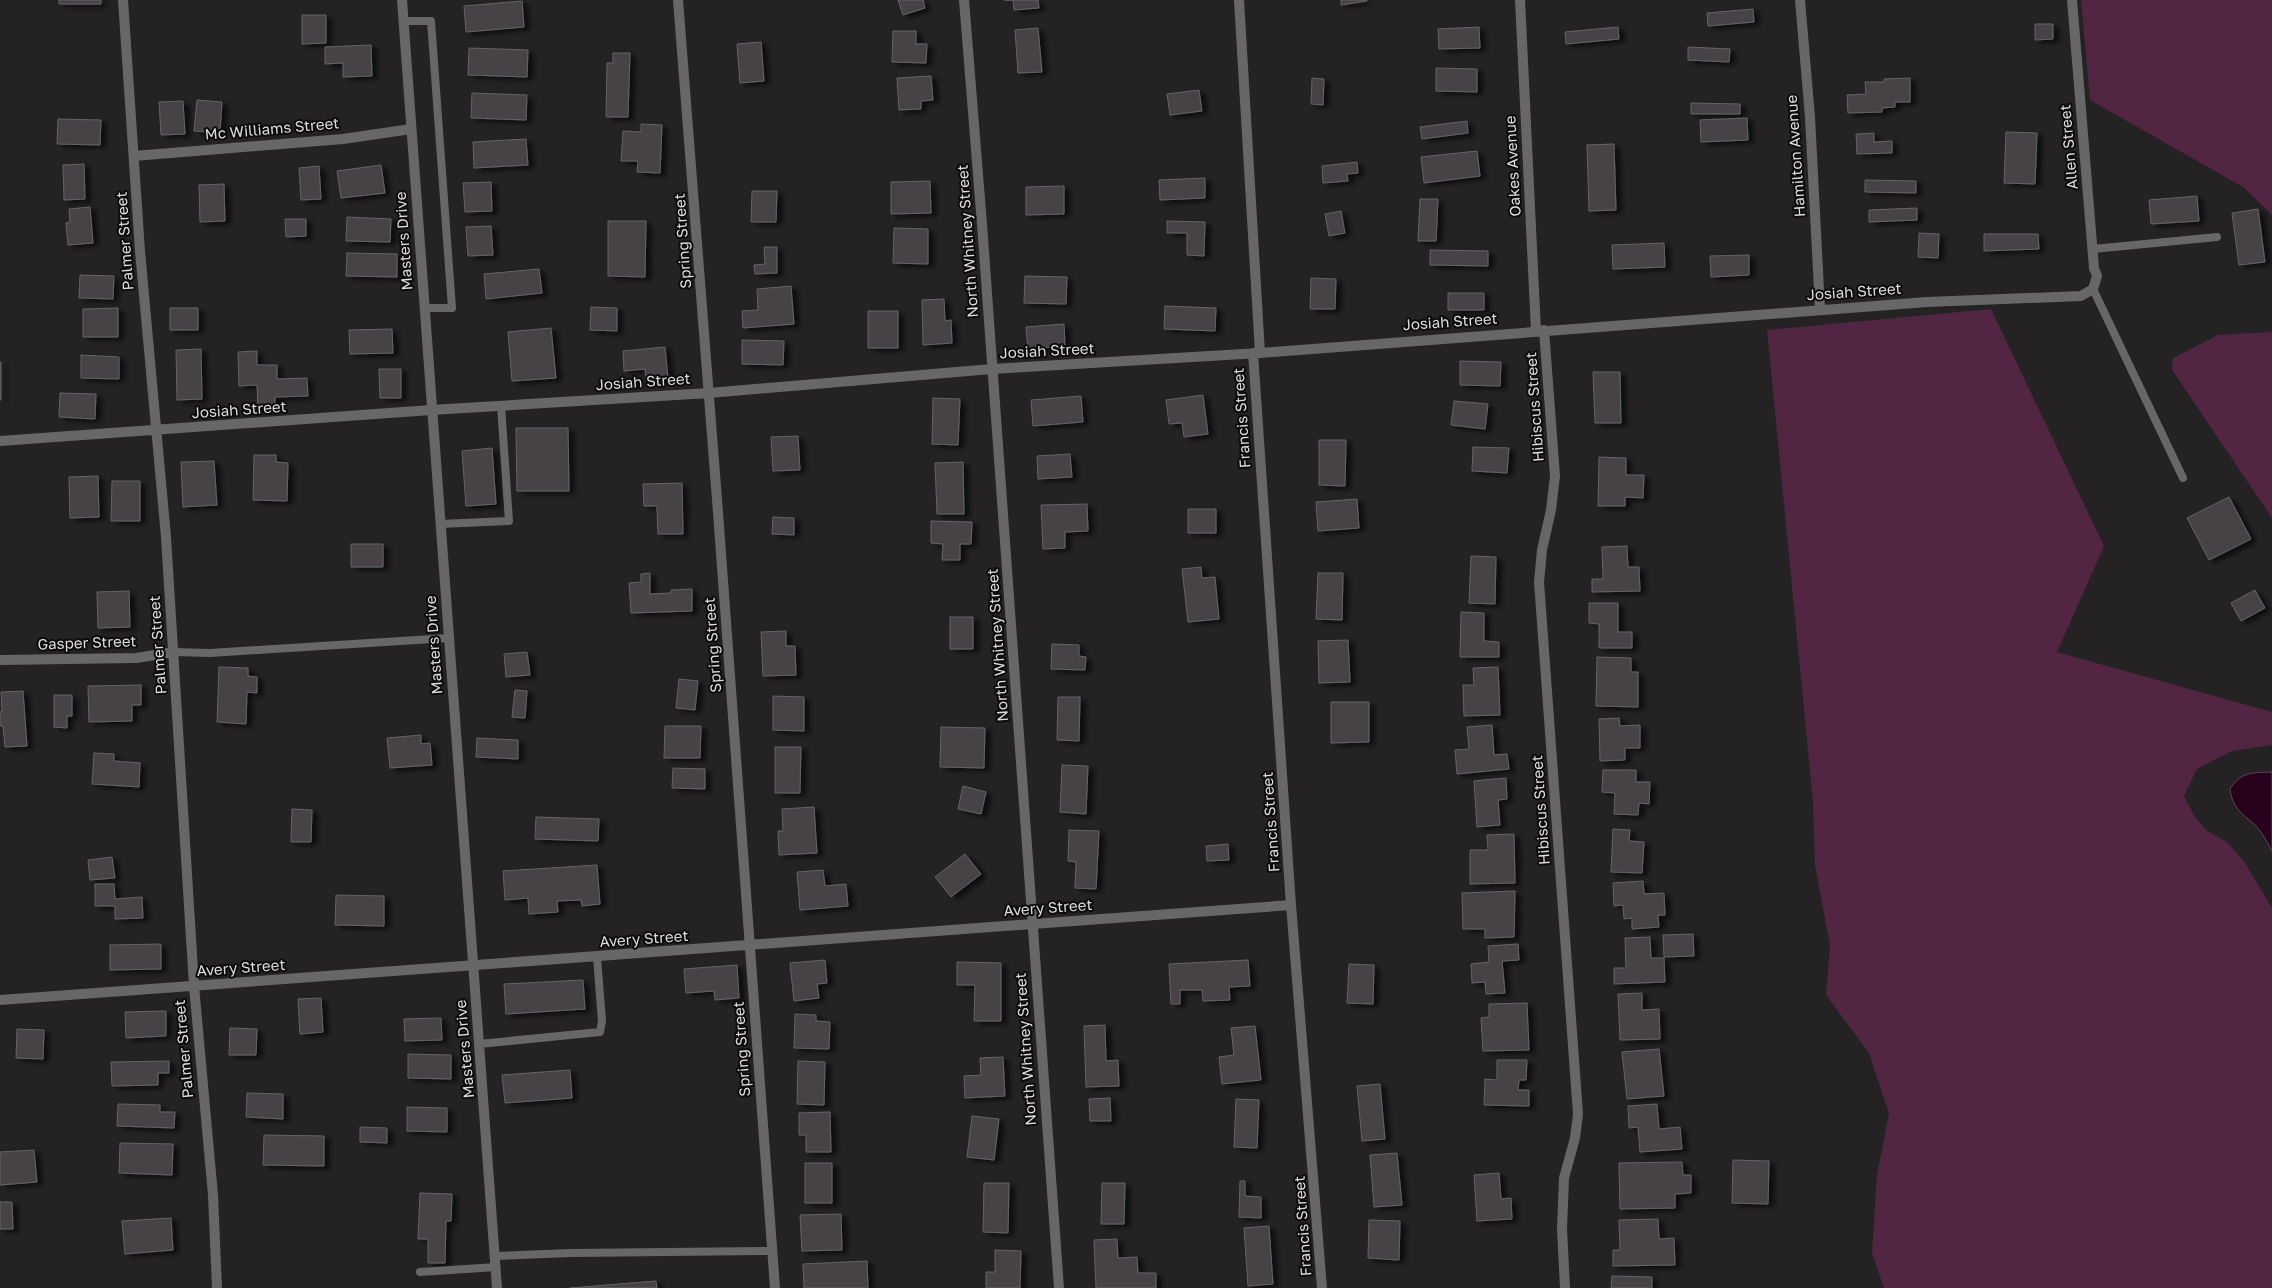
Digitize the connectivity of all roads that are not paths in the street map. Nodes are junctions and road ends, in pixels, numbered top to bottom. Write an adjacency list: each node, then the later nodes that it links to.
1 (123, 0): 11 (street, Palmer Street)
2 (402, 0): 9 (street, Masters Drive)
3 (678, 0): 20 (street, Spring Street)
4 (964, 0): 19 (street, North Whitney Street)
5 (1239, 0): 18 (street, Francis Street)
6 (1520, 0): 17 (street, Oakes Avenue)
7 (1800, 0): 16 (street, Hamilton Avenue)
8 (2072, 0): 13 (street, Allen Street)
9 (403, 21): 10 (street, Masters Drive); 15 (lane)
10 (411, 129): 11 (street, Mc Williams Street); 15 (street, Masters Drive)
11 (134, 156): 23 (street, Palmer Street)
12 (2217, 237): 13 (lane)
13 (2093, 249): 14 (street, Allen Street)
14 (2094, 289): 16 (street, Josiah Street); 25 (lane)
15 (424, 308): 22 (street, Masters Drive)
16 (1820, 310): 17 (street, Josiah Street)
17 (1540, 331): 18 (street, Josiah Street); 46 (street, Hibiscus Street)
18 (1257, 353): 19 (street, Josiah Street); 30 (street, Francis Street)
19 (992, 369): 20 (street, Josiah Street); 31 (street, North Whitney Street)
20 (709, 393): 21 (street, Josiah Street); 32 (street, Spring Street)
21 (501, 406): 22 (street, Josiah Street); 26 (lane)
22 (431, 410): 23 (street, Josiah Street); 26 (street, Masters Drive)
23 (156, 431): 24 (street, Josiah Street); 28 (street, Palmer Street)
24 (0, 442)
25 (2183, 478)
26 (440, 524): 27 (street, Masters Drive)
27 (448, 638): 28 (lane); 34 (street, Masters Drive)
28 (174, 652): 29 (street, Gasper Street); 35 (street, Palmer Street)
29 (0, 660)
30 (1291, 906): 31 (street, Avery Street); 45 (street, Francis Street)
31 (1032, 925): 32 (street, Avery Street); 44 (street, North Whitney Street)
32 (748, 946): 33 (street, Avery Street); 38 (street, Spring Street)
33 (597, 957): 34 (street, Avery Street); 37 (lane)
34 (473, 966): 35 (street, Avery Street); 37 (street, Masters Drive)
35 (194, 986): 36 (street, Avery Street); 41 (street, Palmer Street)
36 (0, 1000)
37 (479, 1044): 39 (street, Masters Drive)
38 (772, 1251): 39 (lane); 43 (street, Spring Street)
39 (495, 1261): 40 (lane); 42 (street, Masters Drive)
40 (420, 1272)
41 (217, 1288)
42 (497, 1288)
43 (775, 1288)
44 (1059, 1288)
45 (1322, 1288)
46 (1565, 1288)

